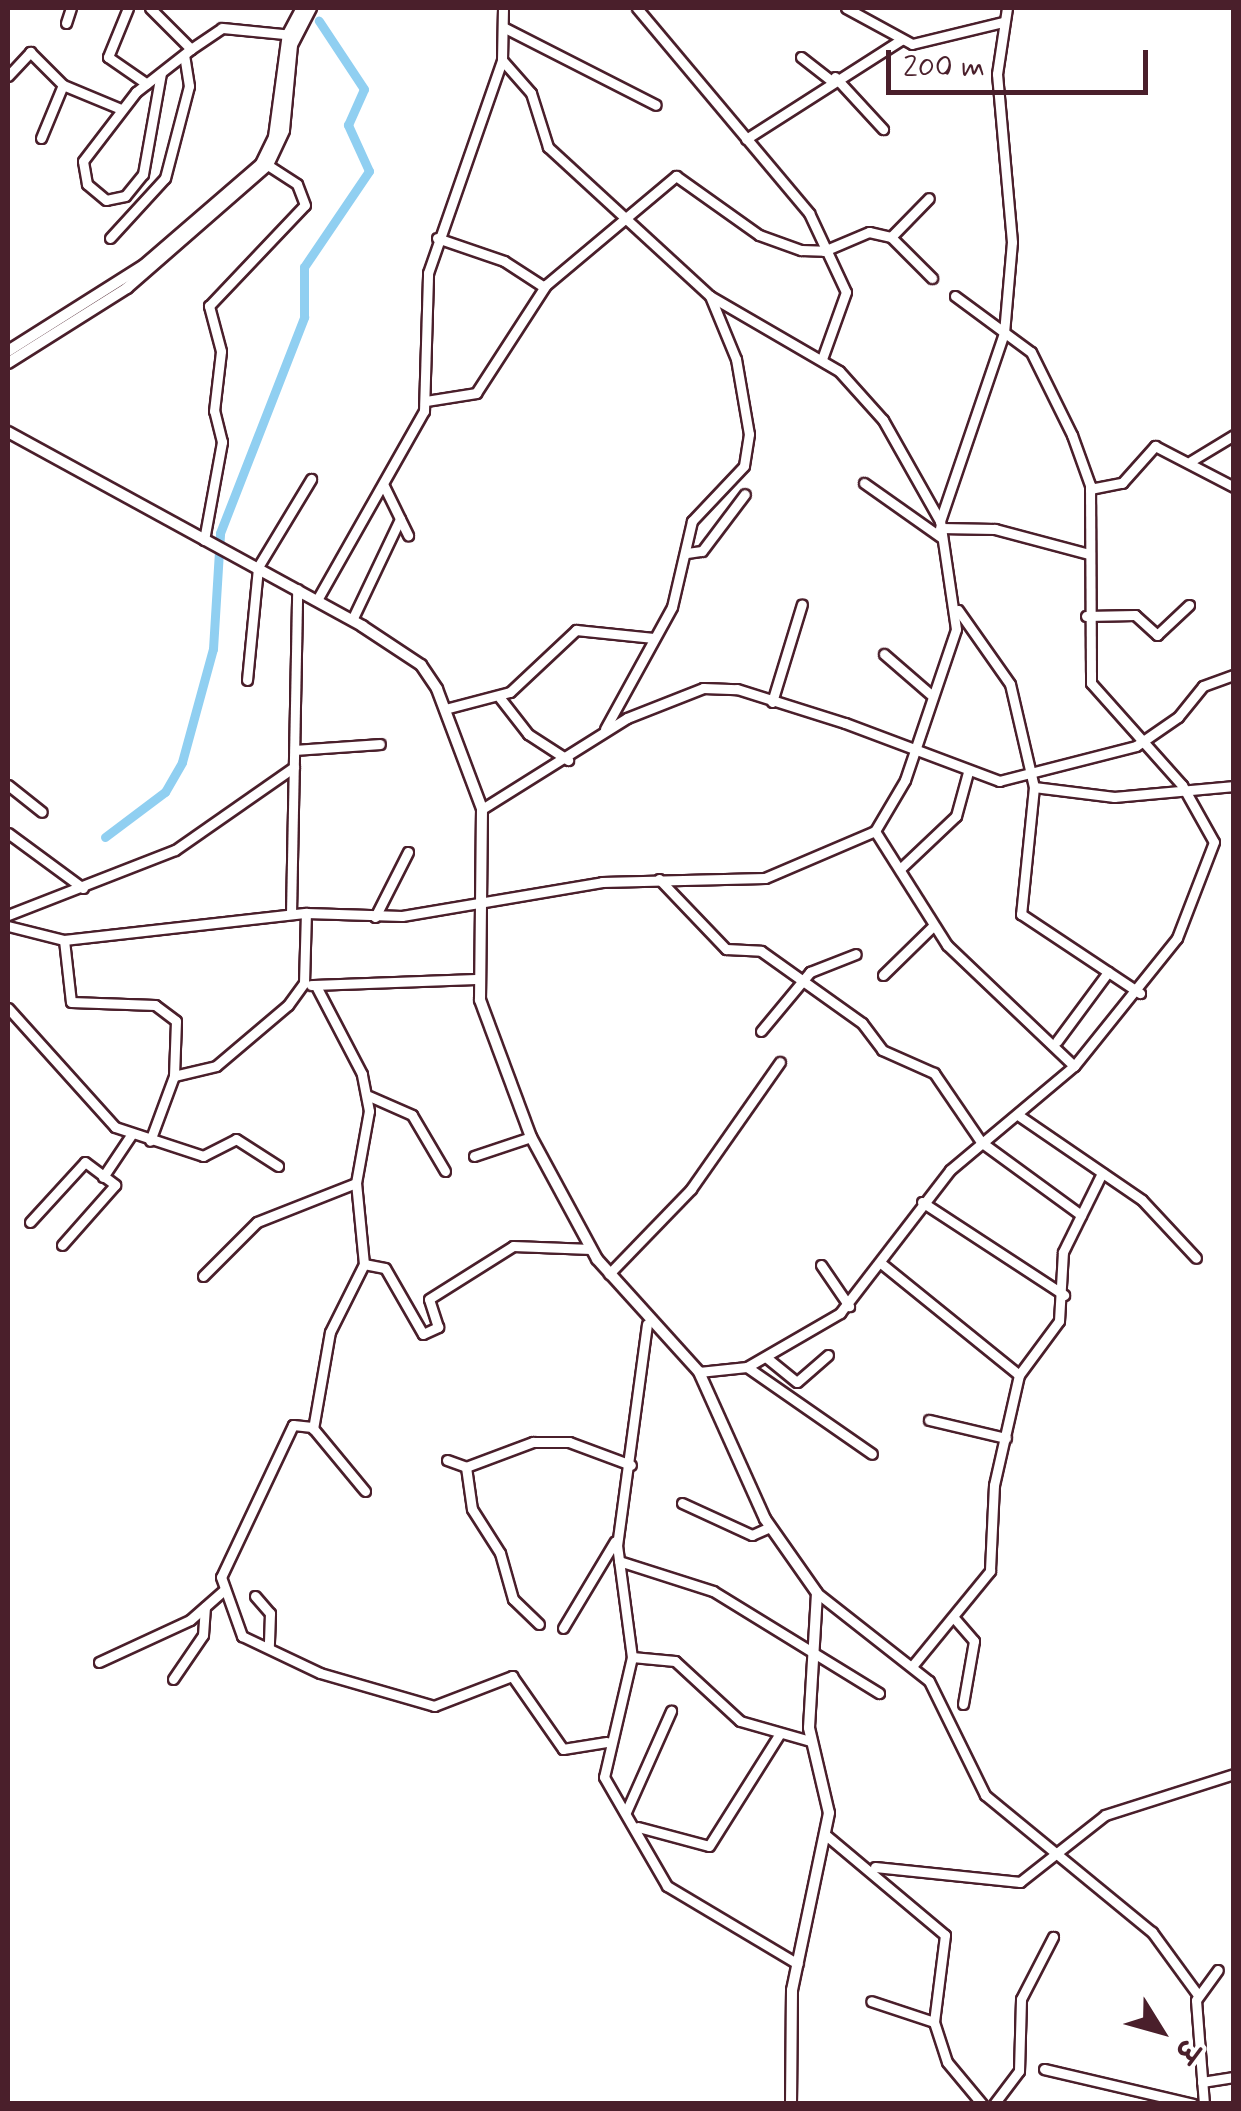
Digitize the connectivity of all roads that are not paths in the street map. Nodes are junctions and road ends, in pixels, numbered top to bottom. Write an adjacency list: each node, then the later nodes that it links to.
1 (71, 8): 11 (street)
2 (150, 8): 15 (street)
3 (302, 8): 13 (street)
4 (312, 8): 13 (street)
5 (502, 8): 12 (street)
6 (636, 8): 27 (street)
7 (846, 8): 14 (street)
8 (1007, 8): 10 (street)
9 (126, 9): 21 (street)
10 (1003, 22): 14 (street); 39 (street)
11 (66, 23)
12 (506, 28): 17 (street); 23 (street)
13 (292, 35): 15 (street); 28 (street); 40 (street)
14 (901, 40): 20 (street)
15 (187, 52): 18 (street); 32 (street)
16 (801, 56): 20 (street)
17 (502, 60): 30 (street); 33 (street)
18 (161, 73): 21 (street); 24 (street)
19 (8, 76): 22 (street)
20 (833, 79): 25 (street); 27 (street)
21 (146, 84): 24 (street)
22 (63, 85): 24 (street); 26 (street)
23 (656, 105)
24 (121, 109)
25 (883, 129)
26 (41, 138)
27 (746, 139): 34 (street)
28 (268, 165): 42 (street); 56 (street)
29 (929, 198): 31 (street)
30 (623, 225): 34 (street); 36 (street); 37 (street)
31 (891, 237): 34 (street); 35 (street)
32 (110, 238)
33 (437, 238): 36 (street); 43 (street)
34 (824, 251): 41 (street)
35 (932, 278)
36 (544, 288): 43 (street)
37 (710, 296): 41 (street); 57 (street)
38 (955, 296): 39 (street)
39 (1004, 332): 51 (street); 54 (street)
40 (8, 351)
41 (822, 358): 54 (street)
42 (8, 363)
43 (426, 400): 49 (street)
44 (8, 432): 56 (street)
45 (1234, 435): 46 (street)
46 (1191, 461): 50 (street); 51 (street)
47 (311, 479): 59 (street)
48 (864, 483): 54 (street)
49 (384, 486): 53 (street); 61 (street)
50 (1234, 487)
51 (1090, 489): 58 (street)
52 (745, 494): 57 (street)
53 (400, 519): 55 (street); 66 (street)
54 (941, 529): 58 (street); 64 (street)
55 (408, 534)
56 (204, 540): 59 (street)
57 (687, 553): 67 (street)
58 (1088, 554): 65 (street)
59 (258, 567): 60 (street); 70 (street)
60 (297, 589): 61 (street); 78 (street)
61 (317, 600): 66 (street)
62 (802, 604): 73 (street)
63 (1188, 605): 65 (street)
64 (958, 610): 71 (street); 82 (street)
65 (1086, 616): 76 (street)
66 (352, 620): 74 (street)
67 (654, 638): 72 (street); 75 (street)
68 (884, 654): 71 (street)
69 (1234, 675): 76 (street)
70 (247, 680)
71 (930, 694): 79 (street)
72 (500, 698): 74 (street); 80 (street)
73 (772, 702): 75 (street); 79 (street)
74 (444, 709): 88 (street)
75 (601, 736): 80 (street)
76 (1145, 741): 82 (street); 87 (street)
77 (380, 744): 78 (street)
78 (295, 750): 81 (street)
79 (908, 752): 83 (street); 90 (street)
80 (568, 760): 88 (street)
81 (294, 767): 95 (street); 98 (street)
82 (1029, 771): 83 (street); 85 (street)
83 (968, 772): 93 (street)
84 (8, 785): 89 (street)
85 (1034, 786): 87 (street); 105 (street)
86 (1234, 786): 87 (street)
87 (1188, 793): 111 (street)
88 (482, 809): 96 (street)
89 (42, 812)
90 (875, 831): 93 (street); 94 (street)
91 (8, 834): 95 (street)
92 (408, 852): 100 (street)
93 (900, 869): 102 (street)
94 (658, 878): 96 (street); 109 (street)
95 (83, 888): 99 (street)
96 (476, 903): 100 (street); 107 (street)
97 (306, 913): 98 (street); 100 (street); 108 (street)
98 (291, 914): 103 (street)
99 (8, 915)
100 (375, 917)
101 (8, 926): 103 (street)
102 (933, 926): 106 (street); 114 (street)
103 (64, 940): 117 (street)
104 (856, 954): 109 (street)
105 (1108, 972): 111 (street); 114 (street)
106 (883, 976)
107 (478, 979): 110 (street); 121 (street)
108 (304, 982): 110 (street); 117 (street)
109 (799, 982): 113 (street); 123 (street)
110 (316, 986): 118 (street)
111 (1140, 993): 116 (street)
112 (8, 1008): 120 (street)
113 (761, 1030)
114 (1057, 1041): 116 (street)
115 (780, 1062): 139 (street)
116 (1074, 1066): 119 (street)
117 (174, 1076): 122 (street)
118 (369, 1096): 126 (street); 129 (street)
119 (1018, 1115): 123 (street); 127 (street)
120 (131, 1134): 122 (street); 128 (street)
121 (530, 1136): 124 (street); 134 (street)
122 (150, 1141): 125 (street)
123 (982, 1142): 130 (street); 131 (street)
124 (474, 1156)
125 (278, 1166)
126 (445, 1171)
127 (1102, 1173): 131 (street); 135 (street)
128 (104, 1176): 132 (street); 133 (street)
129 (356, 1183): 136 (street); 140 (street)
130 (922, 1202): 138 (street); 141 (street)
131 (1081, 1214): 141 (street)
132 (30, 1222)
133 (62, 1245)
134 (591, 1249): 136 (street); 139 (street)
135 (1196, 1258)
136 (364, 1264): 150 (street)
137 (822, 1264): 142 (street)
138 (882, 1264): 142 (street); 148 (street)
139 (609, 1274): 143 (street)
140 (203, 1276)
141 (1064, 1294): 148 (street)
142 (849, 1306): 145 (street)
143 (647, 1324): 147 (street); 154 (street)
144 (828, 1355): 145 (street)
145 (767, 1358): 146 (street)
146 (747, 1367): 147 (street); 152 (street)
147 (699, 1372): 158 (street)
148 (1019, 1375): 151 (street)
149 (929, 1420): 151 (street)
150 (313, 1429): 156 (street); 161 (street)
151 (1006, 1438): 165 (street)
152 (872, 1454)
153 (447, 1460): 155 (street)
154 (632, 1464): 155 (street); 159 (street)
155 (466, 1467): 166 (street)
156 (365, 1491)
157 (682, 1503): 158 (street)
158 (770, 1527): 162 (street)
159 (617, 1538): 160 (street); 167 (street)
160 (619, 1561): 169 (street); 170 (street)
161 (223, 1591): 164 (street); 168 (street)
162 (817, 1593): 170 (street); 172 (street)
163 (255, 1596): 168 (street)
164 (205, 1608): 171 (street); 173 (street)
165 (954, 1619): 172 (street); 175 (street)
166 (539, 1624)
167 (564, 1628)
168 (269, 1646): 179 (street)
169 (632, 1657): 177 (street); 179 (street)
170 (818, 1658): 174 (street); 178 (street)
171 (99, 1662)
172 (913, 1665): 184 (street)
173 (173, 1679)
174 (879, 1693)
175 (963, 1704)
176 (671, 1711): 181 (street)
177 (779, 1734): 178 (street); 182 (street)
178 (810, 1741): 183 (street)
179 (606, 1742): 181 (street)
180 (1234, 1774): 184 (street)
181 (626, 1812): 182 (street)
182 (638, 1828): 187 (street)
183 (828, 1836): 185 (street); 187 (street)
184 (1062, 1854): 185 (street); 189 (street)
185 (875, 1866): 191 (street)
186 (1053, 1937): 197 (street)
187 (798, 1964): 195 (street)
188 (1218, 1970): 189 (street)
189 (1198, 1995): 194 (street)
190 (871, 2000): 191 (street)
191 (934, 2022): 196 (street)
192 (1044, 2069): 198 (street)
193 (1234, 2077): 194 (street)
194 (1202, 2082): 199 (street)
195 (790, 2104)
196 (982, 2104)
197 (994, 2104)
198 (1193, 2104)
199 (1204, 2104)

